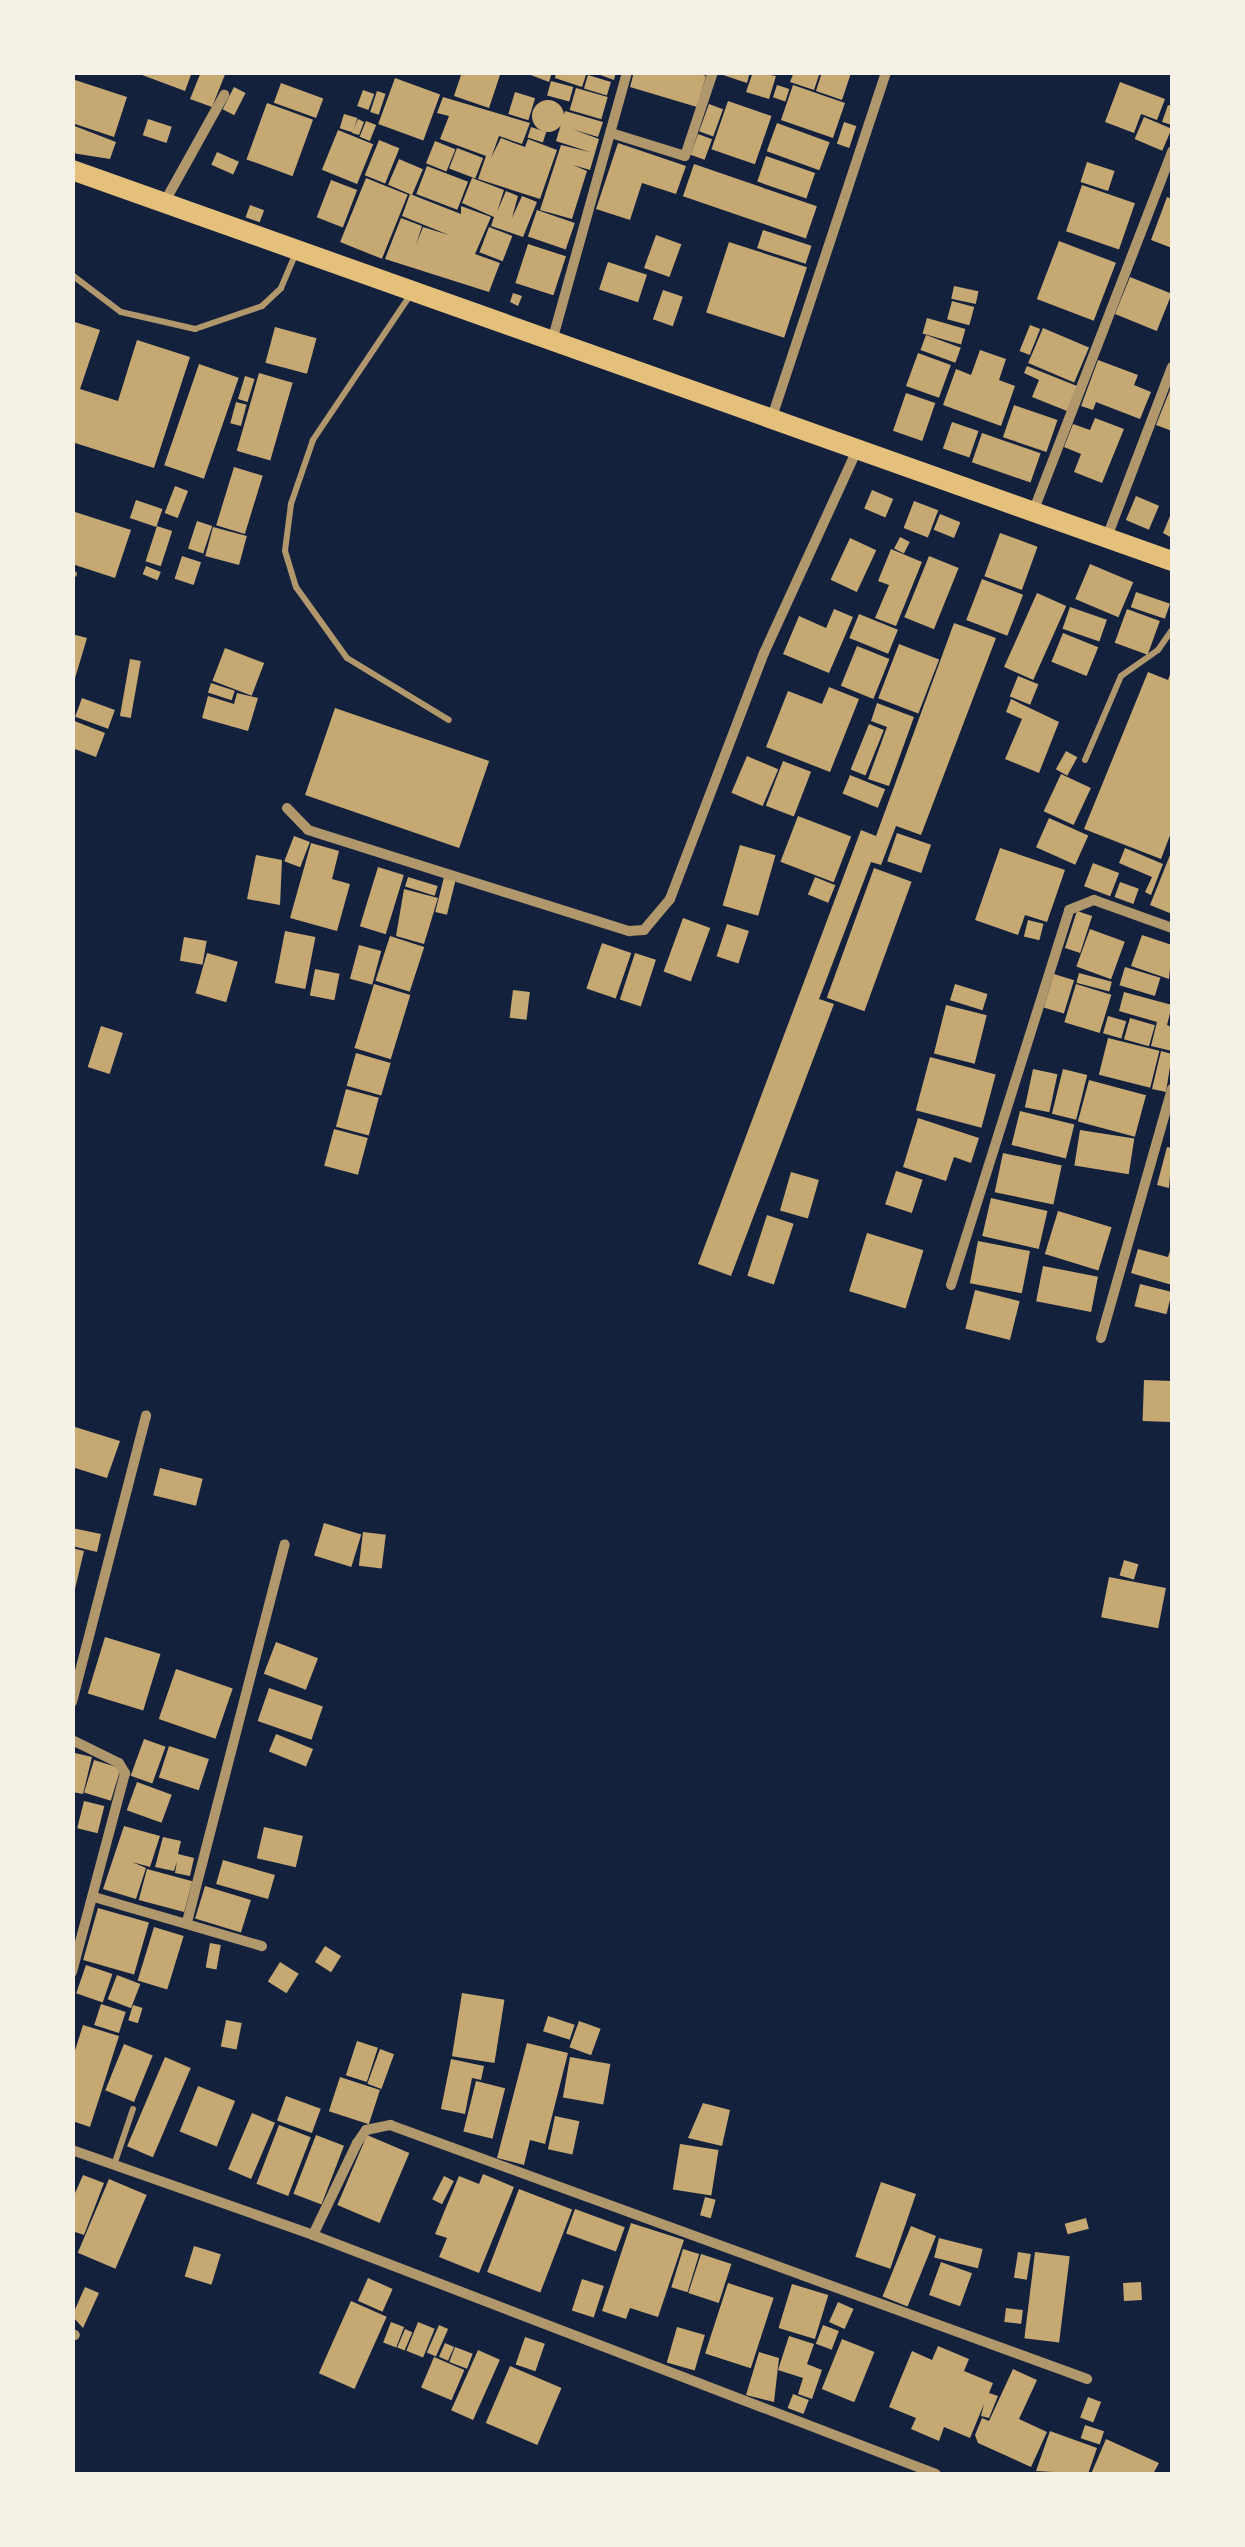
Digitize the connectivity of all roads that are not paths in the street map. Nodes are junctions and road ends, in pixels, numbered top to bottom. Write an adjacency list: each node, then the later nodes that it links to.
1 (627, 72): 5 (street)
2 (713, 72): 5 (street)
3 (886, 72): 14 (street)
4 (224, 95): 8 (street)
5 (611, 132): 12 (street)
6 (1172, 150): 16 (street)
7 (72, 170): 8 (main road)
8 (163, 204): 9 (main road)
9 (296, 251): 10 (lane); 11 (main road)
10 (72, 276)
11 (412, 293): 12 (main road); 20 (lane)
12 (552, 342): 14 (main road)
13 (1172, 367): 17 (street)
14 (772, 417): 15 (main road)
15 (858, 448): 16 (main road); 22 (street)
16 (1033, 512): 17 (main road)
17 (1107, 537): 18 (main road)
18 (1172, 560)
19 (1172, 630): 21 (lane)
20 (450, 720)
21 (1086, 760)
22 (287, 808)
23 (1172, 928): 25 (street)
24 (1172, 1090): 26 (street)
25 (951, 1285)
26 (1101, 1338)
27 (146, 1415): 29 (street)
28 (286, 1544): 32 (street)
29 (72, 1702)
30 (72, 1740): 31 (street)
31 (94, 1897): 32 (street); 34 (street)
32 (187, 1922): 33 (street)
33 (262, 1946)
34 (72, 1972)
35 (133, 2109): 37 (lane)
36 (72, 2150): 37 (street)
37 (114, 2165): 38 (street)
38 (313, 2235): 39 (street); 40 (street)
39 (1087, 2379)
40 (936, 2474)

